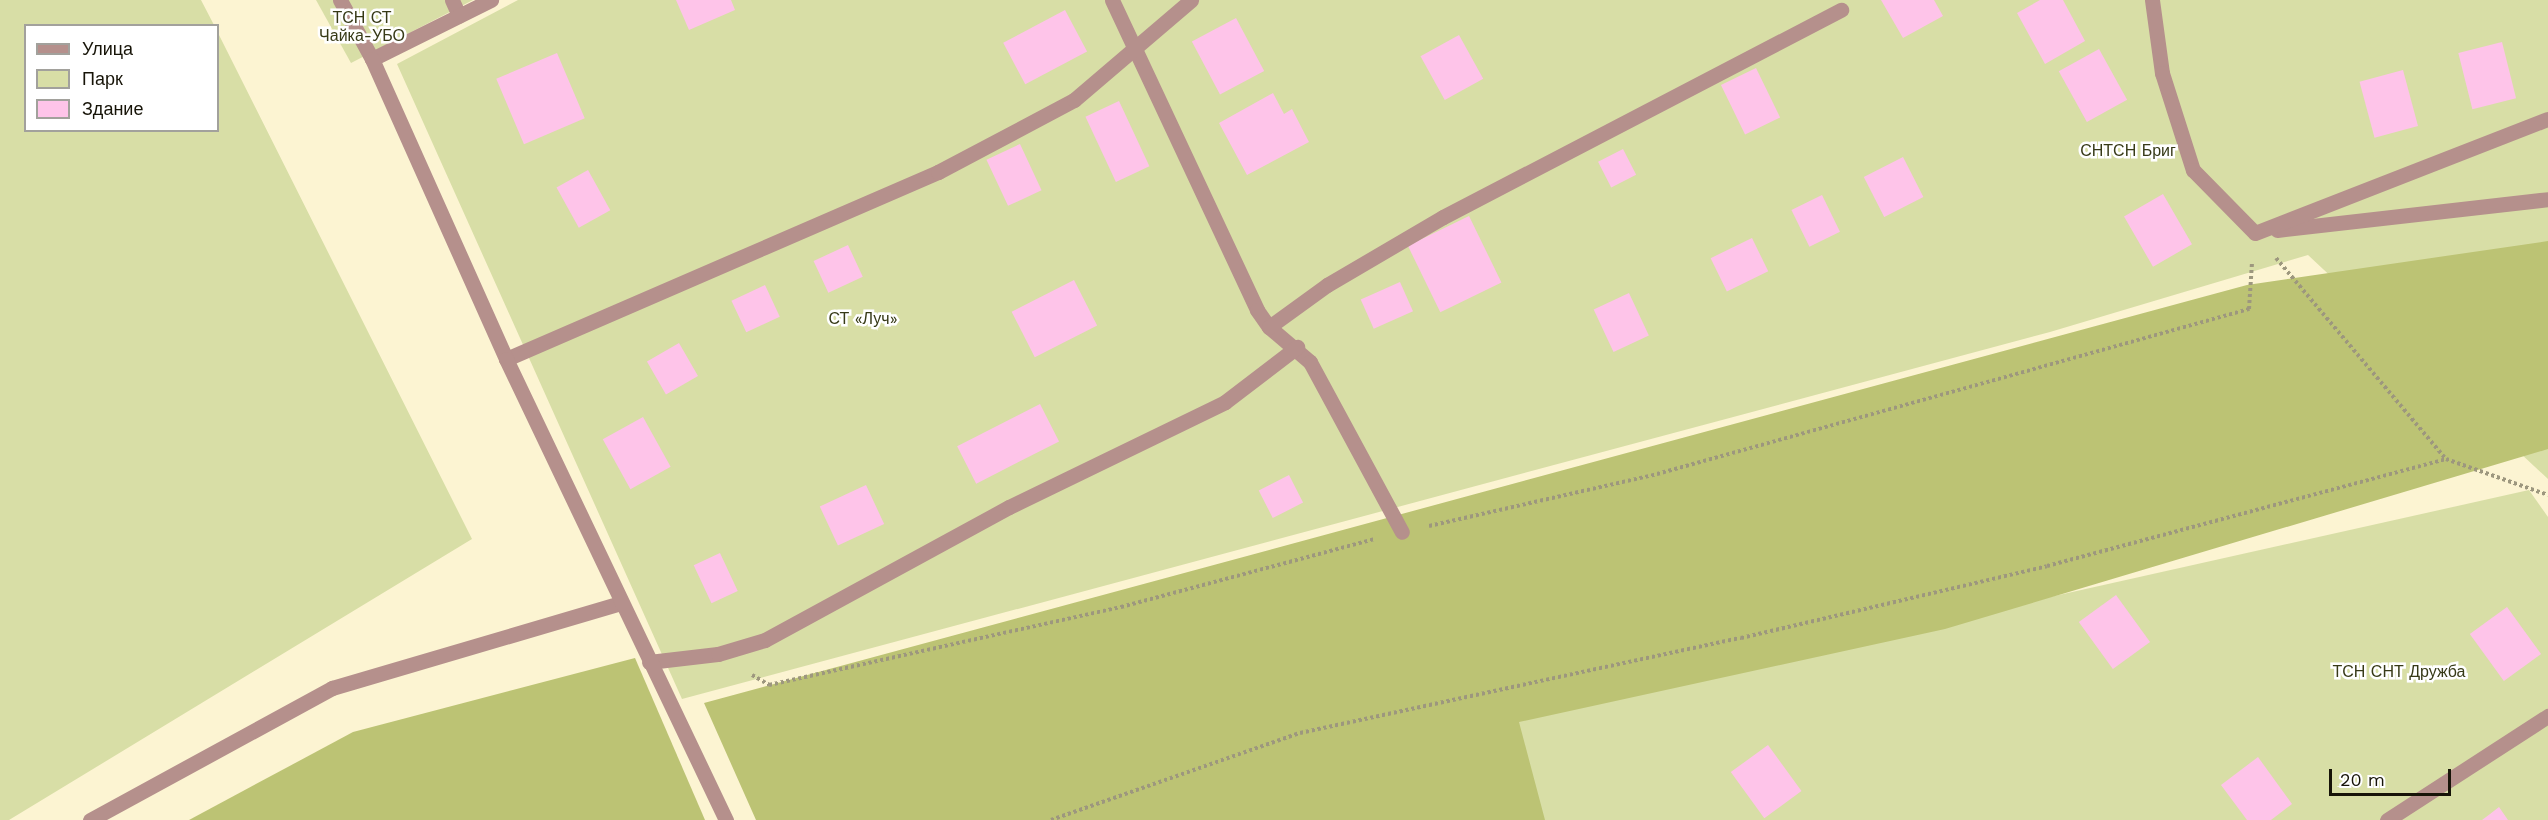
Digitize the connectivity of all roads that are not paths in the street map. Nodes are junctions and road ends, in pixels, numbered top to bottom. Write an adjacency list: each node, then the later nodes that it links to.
1 (340, 0): 10 (street)
2 (452, 0): 8 (street)
3 (491, 0): 8 (street)
4 (1112, 0): 9 (street)
5 (1191, 0): 9 (street)
6 (2152, 0): 13 (street)
7 (1841, 10): 14 (street)
8 (459, 16): 10 (street)
9 (1135, 49): 14 (street); 16 (street)
10 (372, 59): 16 (street)
11 (2548, 119): 13 (street)
12 (2548, 199): 13 (street)
13 (2255, 232)
14 (1269, 327): 15 (street)
15 (1298, 347): 17 (street); 19 (street)
16 (506, 359): 18 (street)
17 (1402, 532)
18 (620, 603): 19 (street); 21 (street)
19 (649, 662): 22 (street)
20 (2548, 716): 23 (street)
21 (90, 820)
22 (726, 820)
23 (2387, 820)

